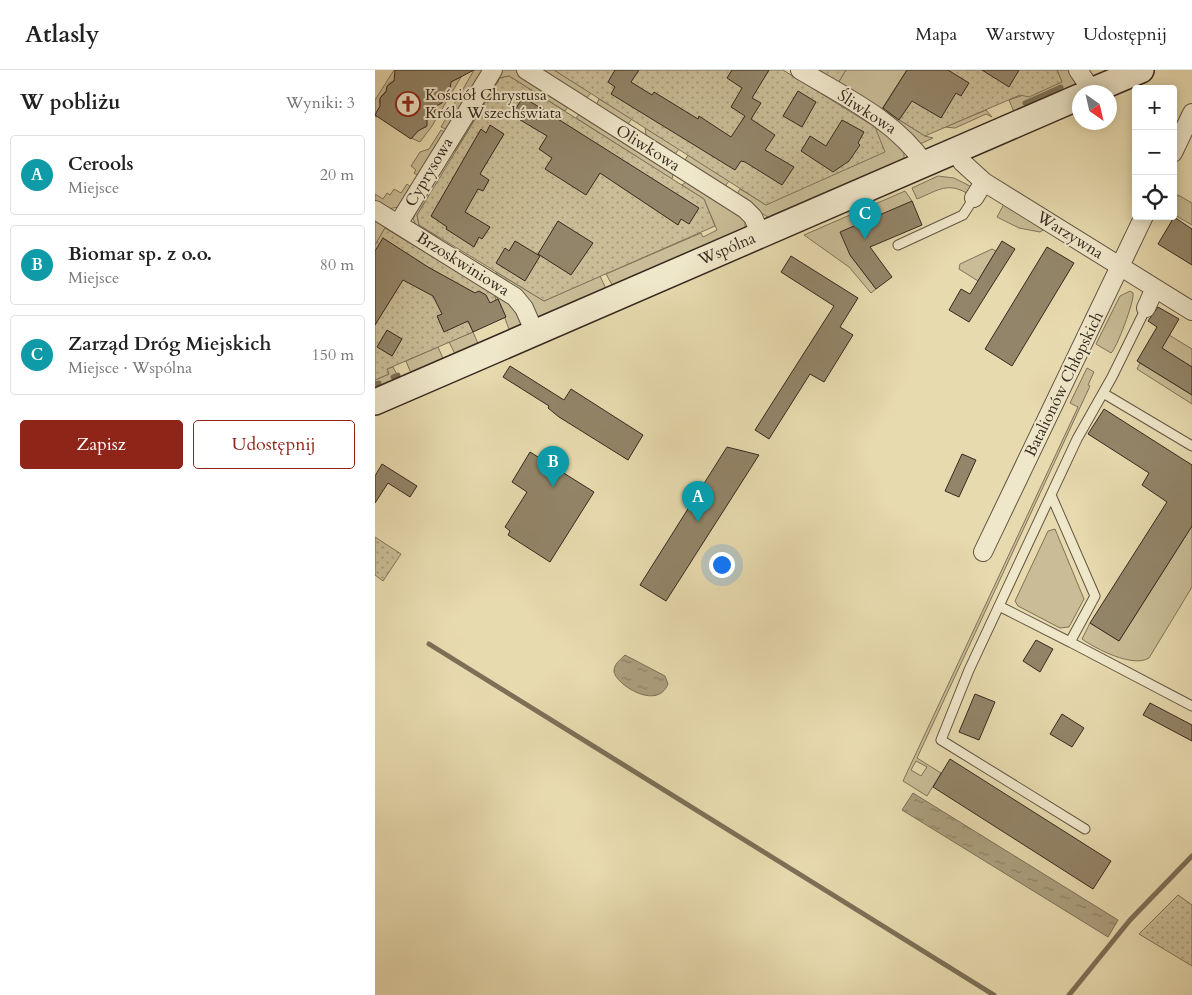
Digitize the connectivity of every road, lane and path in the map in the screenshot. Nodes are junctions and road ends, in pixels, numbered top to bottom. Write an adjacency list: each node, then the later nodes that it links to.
1 (493, 70): 17 (street, Cyprysowa)
2 (525, 70): 18 (street, Oliwkowa)
3 (801, 70): 12 (street, Śliwkowa)
4 (1078, 70): 6 (street)
5 (1141, 70): 7 (street, Wspólna)
6 (1084, 85)
7 (1107, 85)
8 (1072, 100): 11 (street, Wspólna)
9 (1192, 113): 10 (street)
10 (1177, 145)
11 (955, 151): 12 (street, Wspólna); 13 (street, Warzywna)
12 (925, 164): 18 (street, Wspólna)
13 (984, 182): 14 (street); 20 (street, Warzywna)
14 (974, 198): 19 (lane)
15 (375, 210): 17 (street, Brzoskwiniowa)
16 (1142, 220): 20 (street, Batalionów Chłopskich)
17 (398, 224): 24 (street, Brzoskwiniowa)
18 (761, 235): 24 (street, Wspólna)
19 (898, 246)
20 (1121, 266): 21 (street, Warzywna); 29 (street, Batalionów Chłopskich)
21 (1155, 288): 22 (street); 23 (street, Warzywna)
22 (1145, 308): 25 (lane)
23 (1192, 311)
24 (535, 333): 26 (street, Wspólna)
25 (1103, 393): 27 (lane); 28 (lane)
26 (375, 402)
27 (1192, 446)
28 (1051, 495): 30 (lane); 31 (lane)
29 (983, 552)
30 (999, 606): 31 (lane); 33 (lane)
31 (1070, 642): 32 (lane)
32 (1192, 706)
33 (1085, 829)

